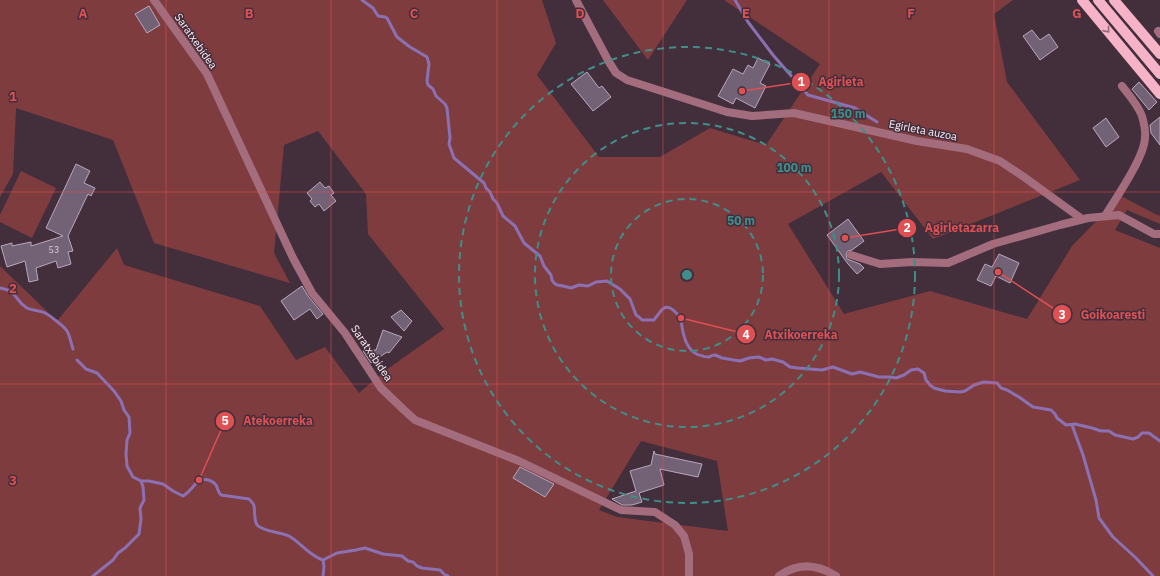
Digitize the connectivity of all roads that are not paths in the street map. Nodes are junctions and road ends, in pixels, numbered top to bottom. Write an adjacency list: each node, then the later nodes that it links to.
1 (154, 0): 14 (street, Saratxebidea)
2 (576, 0): 11 (street, Egirleta auzoa)
3 (1082, 0): 9 (main road, one-way to 9)
4 (1098, 0): 7 (main road)
5 (1114, 0): 6 (main road)
6 (1160, 54)
7 (1160, 74)
8 (1122, 86): 10 (street)
9 (1160, 94)
10 (1105, 216): 11 (street); 12 (street)
11 (1082, 219): 13 (street)
12 (1160, 234)
13 (851, 256)
14 (689, 576)
15 (779, 576): 16 (street)
16 (836, 576)

